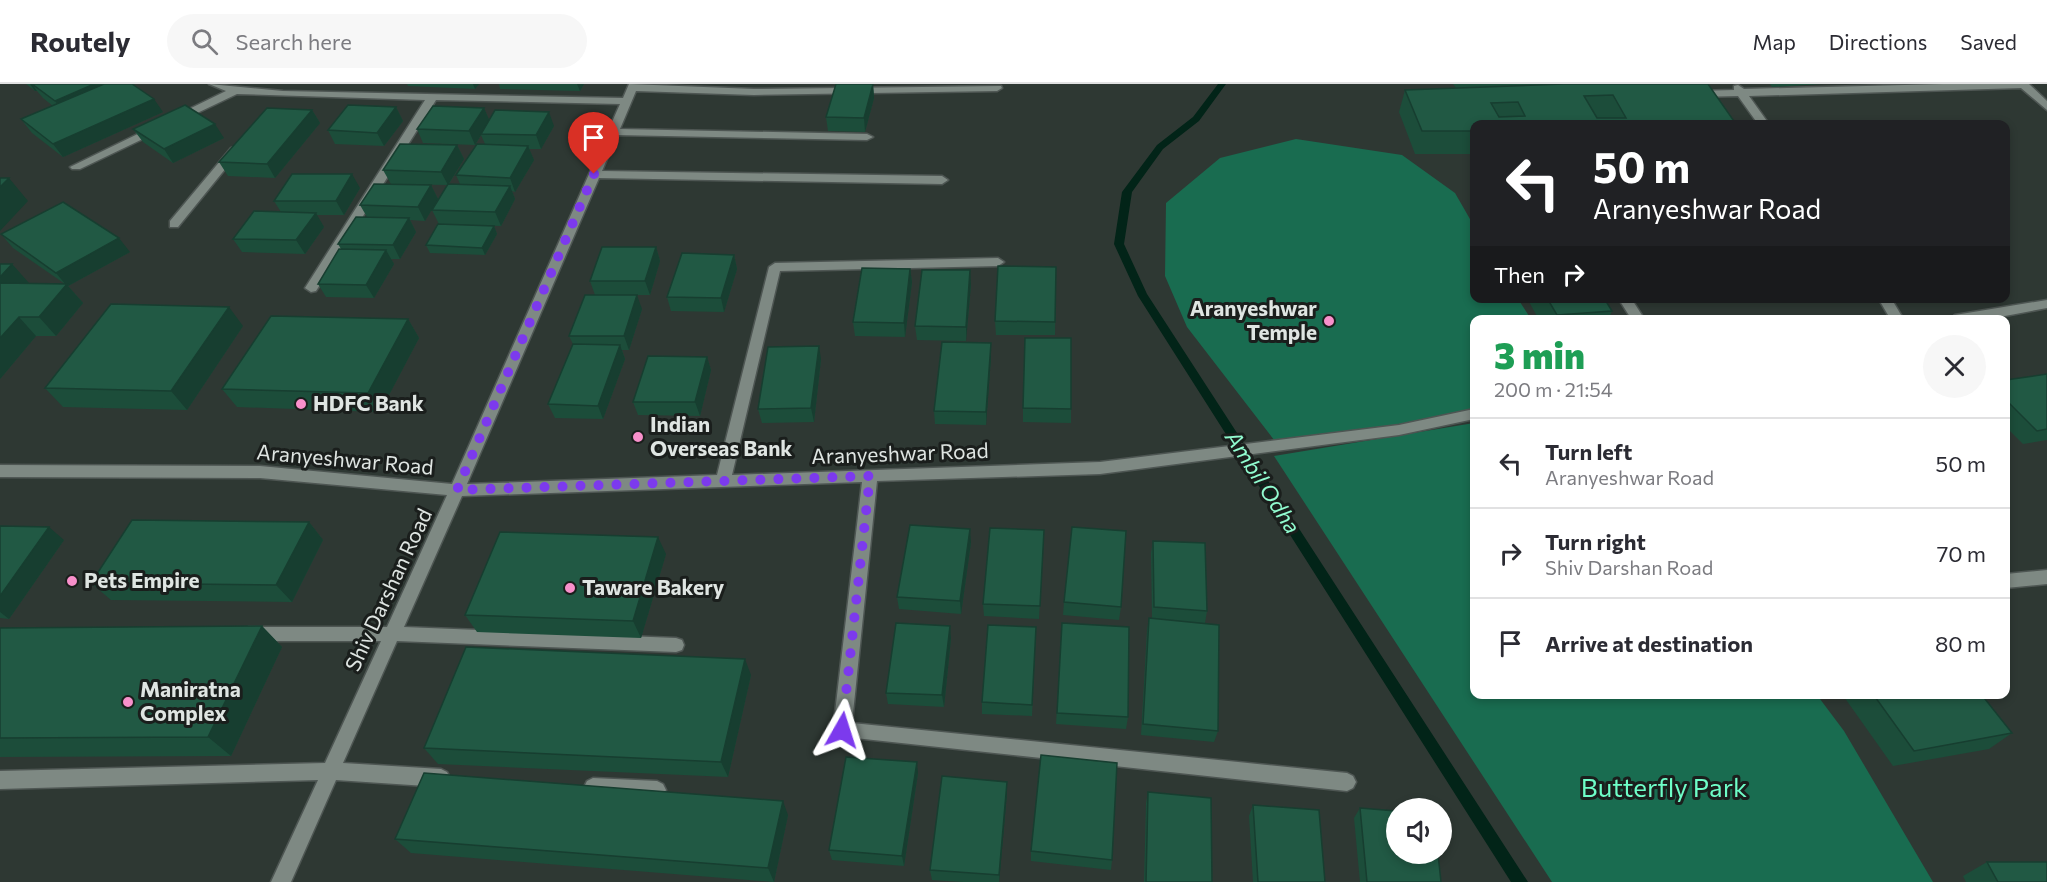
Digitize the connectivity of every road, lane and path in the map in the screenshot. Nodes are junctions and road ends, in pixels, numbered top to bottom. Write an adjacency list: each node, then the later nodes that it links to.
1 (214, 84): 5 (street)
2 (388, 84): 8 (street)
3 (997, 88): 6 (street)
4 (1738, 88): 7 (street); 10 (street); 11 (street)
5 (235, 91): 8 (street); 15 (street)
6 (631, 91): 9 (street); 12 (street, Shiv Darshan Road)
7 (1689, 94)
8 (379, 96): 9 (street)
9 (433, 96): 20 (street)
10 (2047, 107)
11 (1760, 120)
12 (612, 132): 14 (street); 16 (street, Shiv Darshan Road)
13 (246, 137): 18 (street)
14 (867, 137)
15 (76, 167)
16 (594, 174): 17 (street); 27 (street, Shiv Darshan Road)
17 (942, 180)
18 (174, 224)
19 (998, 262): 26 (street)
20 (311, 288)
21 (2047, 304): 22 (street)
22 (1984, 315)
23 (1470, 415): 25 (street, Aranyeshwar Road)
24 (0, 471): 27 (street, Aranyeshwar Road)
25 (870, 476): 26 (street, Aranyeshwar Road); 36 (street)
26 (723, 481): 27 (street, Aranyeshwar Road)
27 (457, 490): 31 (street, Shiv Darshan Road)
28 (2047, 577): 29 (street)
29 (2010, 581)
30 (237, 634): 31 (street)
31 (392, 634): 32 (street); 33 (street, Shiv Darshan Road)
32 (676, 645)
33 (329, 771): 34 (street); 35 (street); 39 (street, Shiv Darshan Road)
34 (458, 779)
35 (0, 780)
36 (1347, 782)
37 (575, 786): 38 (street)
38 (657, 790)
39 (281, 882)

